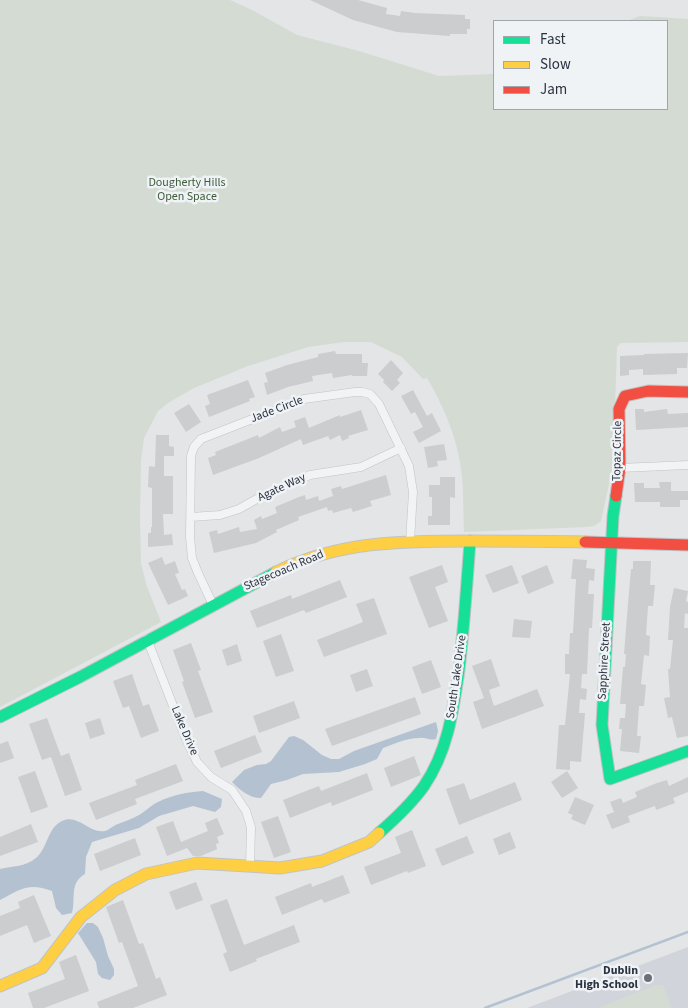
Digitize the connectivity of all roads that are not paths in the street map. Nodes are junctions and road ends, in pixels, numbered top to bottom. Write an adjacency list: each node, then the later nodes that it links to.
1 (688, 392): 4 (street, Topaz Circle)
2 (401, 448): 5 (street, Agate Way); 5 (street, Jade Circle); 6 (street, Jade Circle)
3 (688, 465): 4 (street)
4 (620, 468): 8 (street, Topaz Circle)
5 (190, 517): 10 (street, Jade Circle)
6 (410, 541): 7 (street, Stagecoach Road); 10 (street, Stagecoach Road)
7 (470, 541): 8 (street, Stagecoach Road); 14 (street, South Lake Drive)
8 (612, 542): 9 (street, Stagecoach Road); 13 (street, Sapphire Street)
9 (688, 545)
10 (214, 605): 11 (street, Stagecoach Road)
11 (147, 640): 12 (street, Stagecoach Road); 14 (street, Lake Drive)
12 (0, 717)
13 (688, 750)
14 (250, 866): 15 (street, South Lake Drive)
15 (0, 986)

